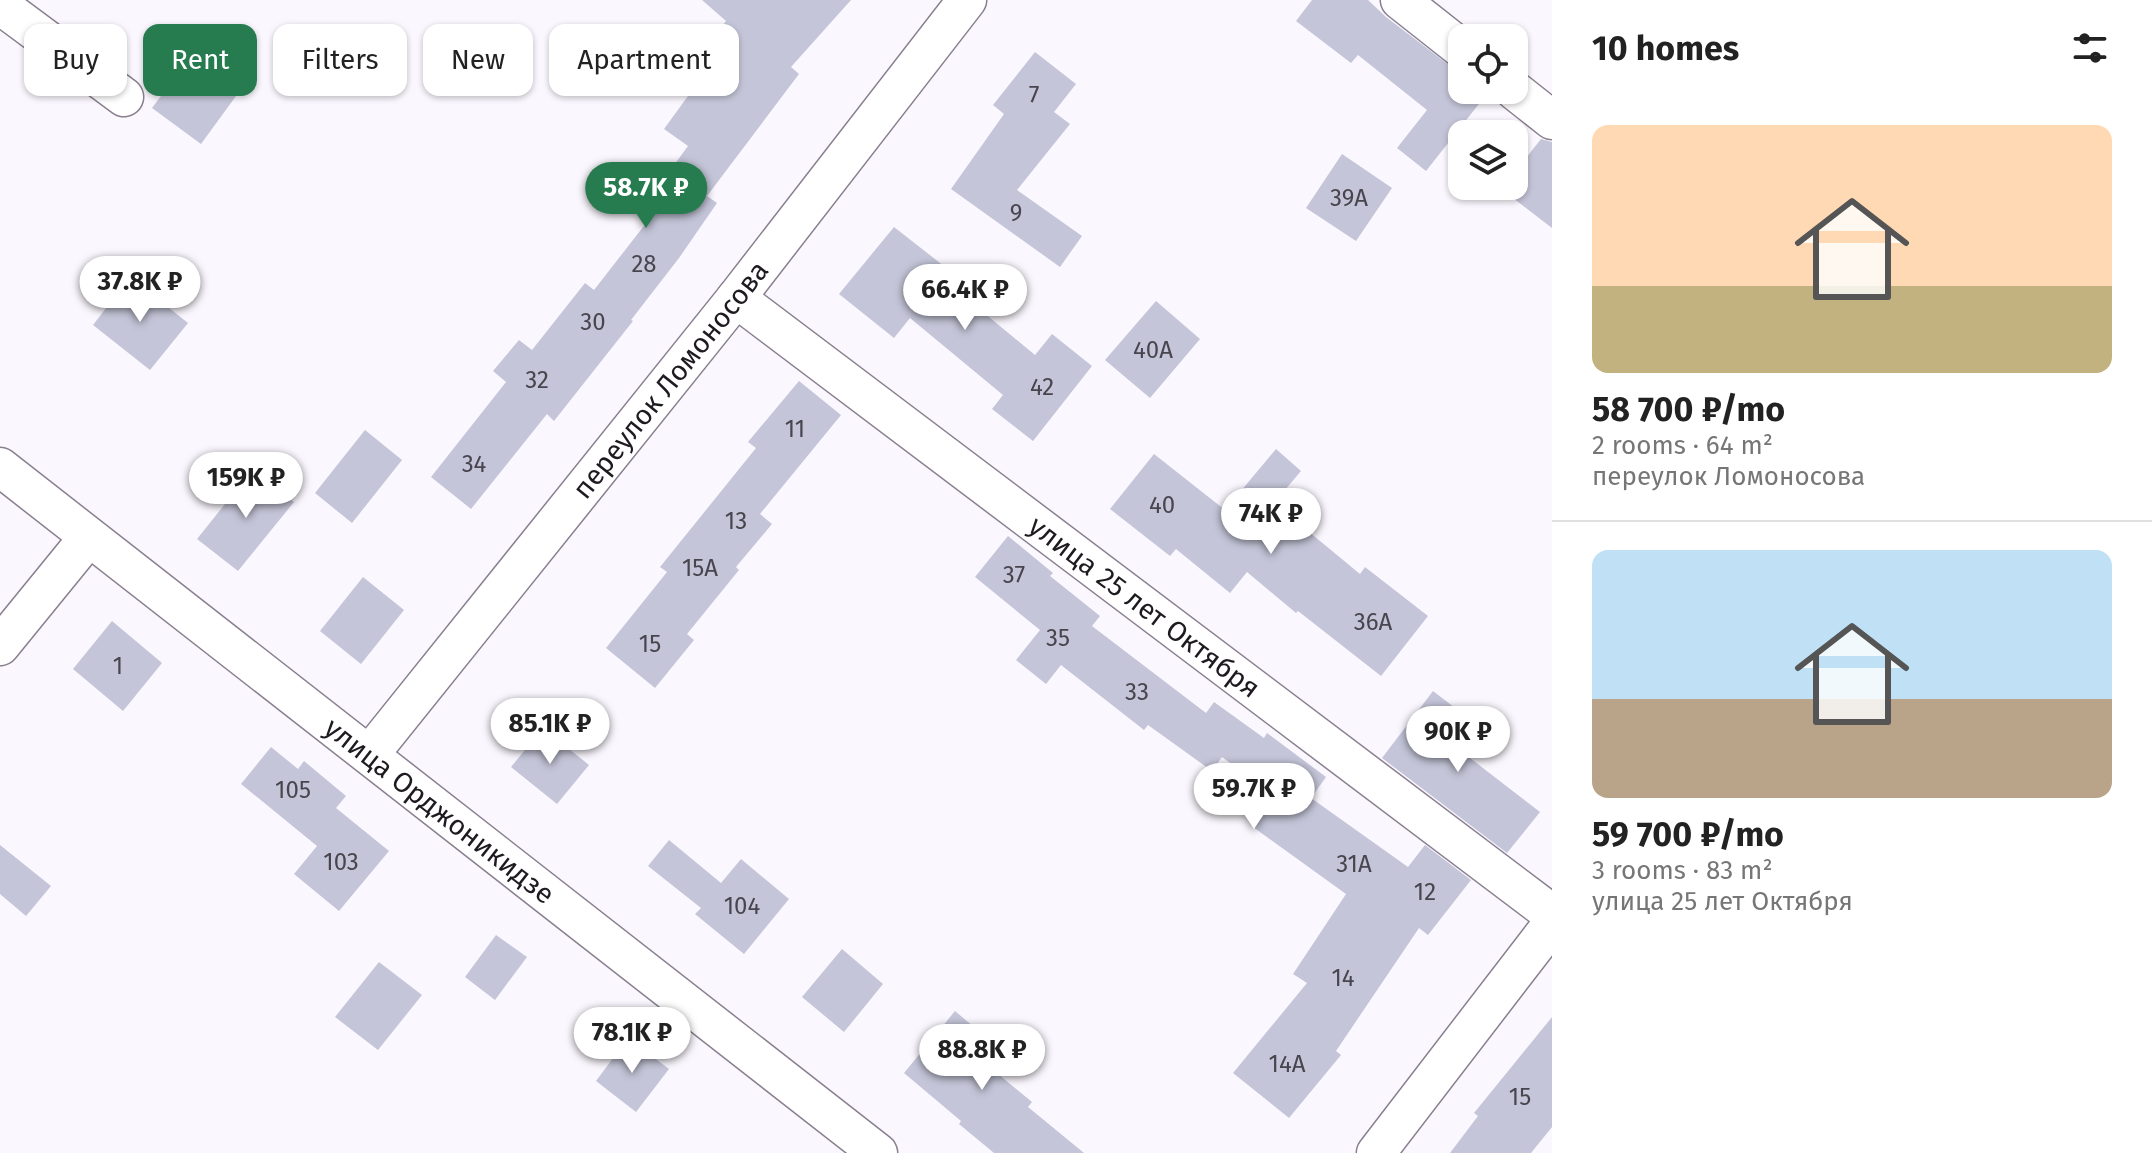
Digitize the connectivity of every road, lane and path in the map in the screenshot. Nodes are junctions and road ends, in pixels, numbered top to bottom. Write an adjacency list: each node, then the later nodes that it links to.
1 (967, 0): 8 (street, переулок Ломоносова)
2 (1400, 0): 4 (street)
3 (0, 5): 5 (street)
4 (1448, 38)
5 (124, 97)
6 (1528, 101): 7 (street)
7 (1552, 120)
8 (736, 298): 12 (street, переулок Ломоносова); 13 (street, улица 25 лет Октября)
9 (0, 467): 10 (street, улица Орджоникидзе)
10 (88, 538): 11 (street); 12 (street, улица Орджоникидзе)
11 (0, 646)
12 (370, 754): 15 (street, улица Орджоникидзе)
13 (1552, 914)
14 (1552, 924): 16 (street)
15 (878, 1153)
16 (1376, 1153)

